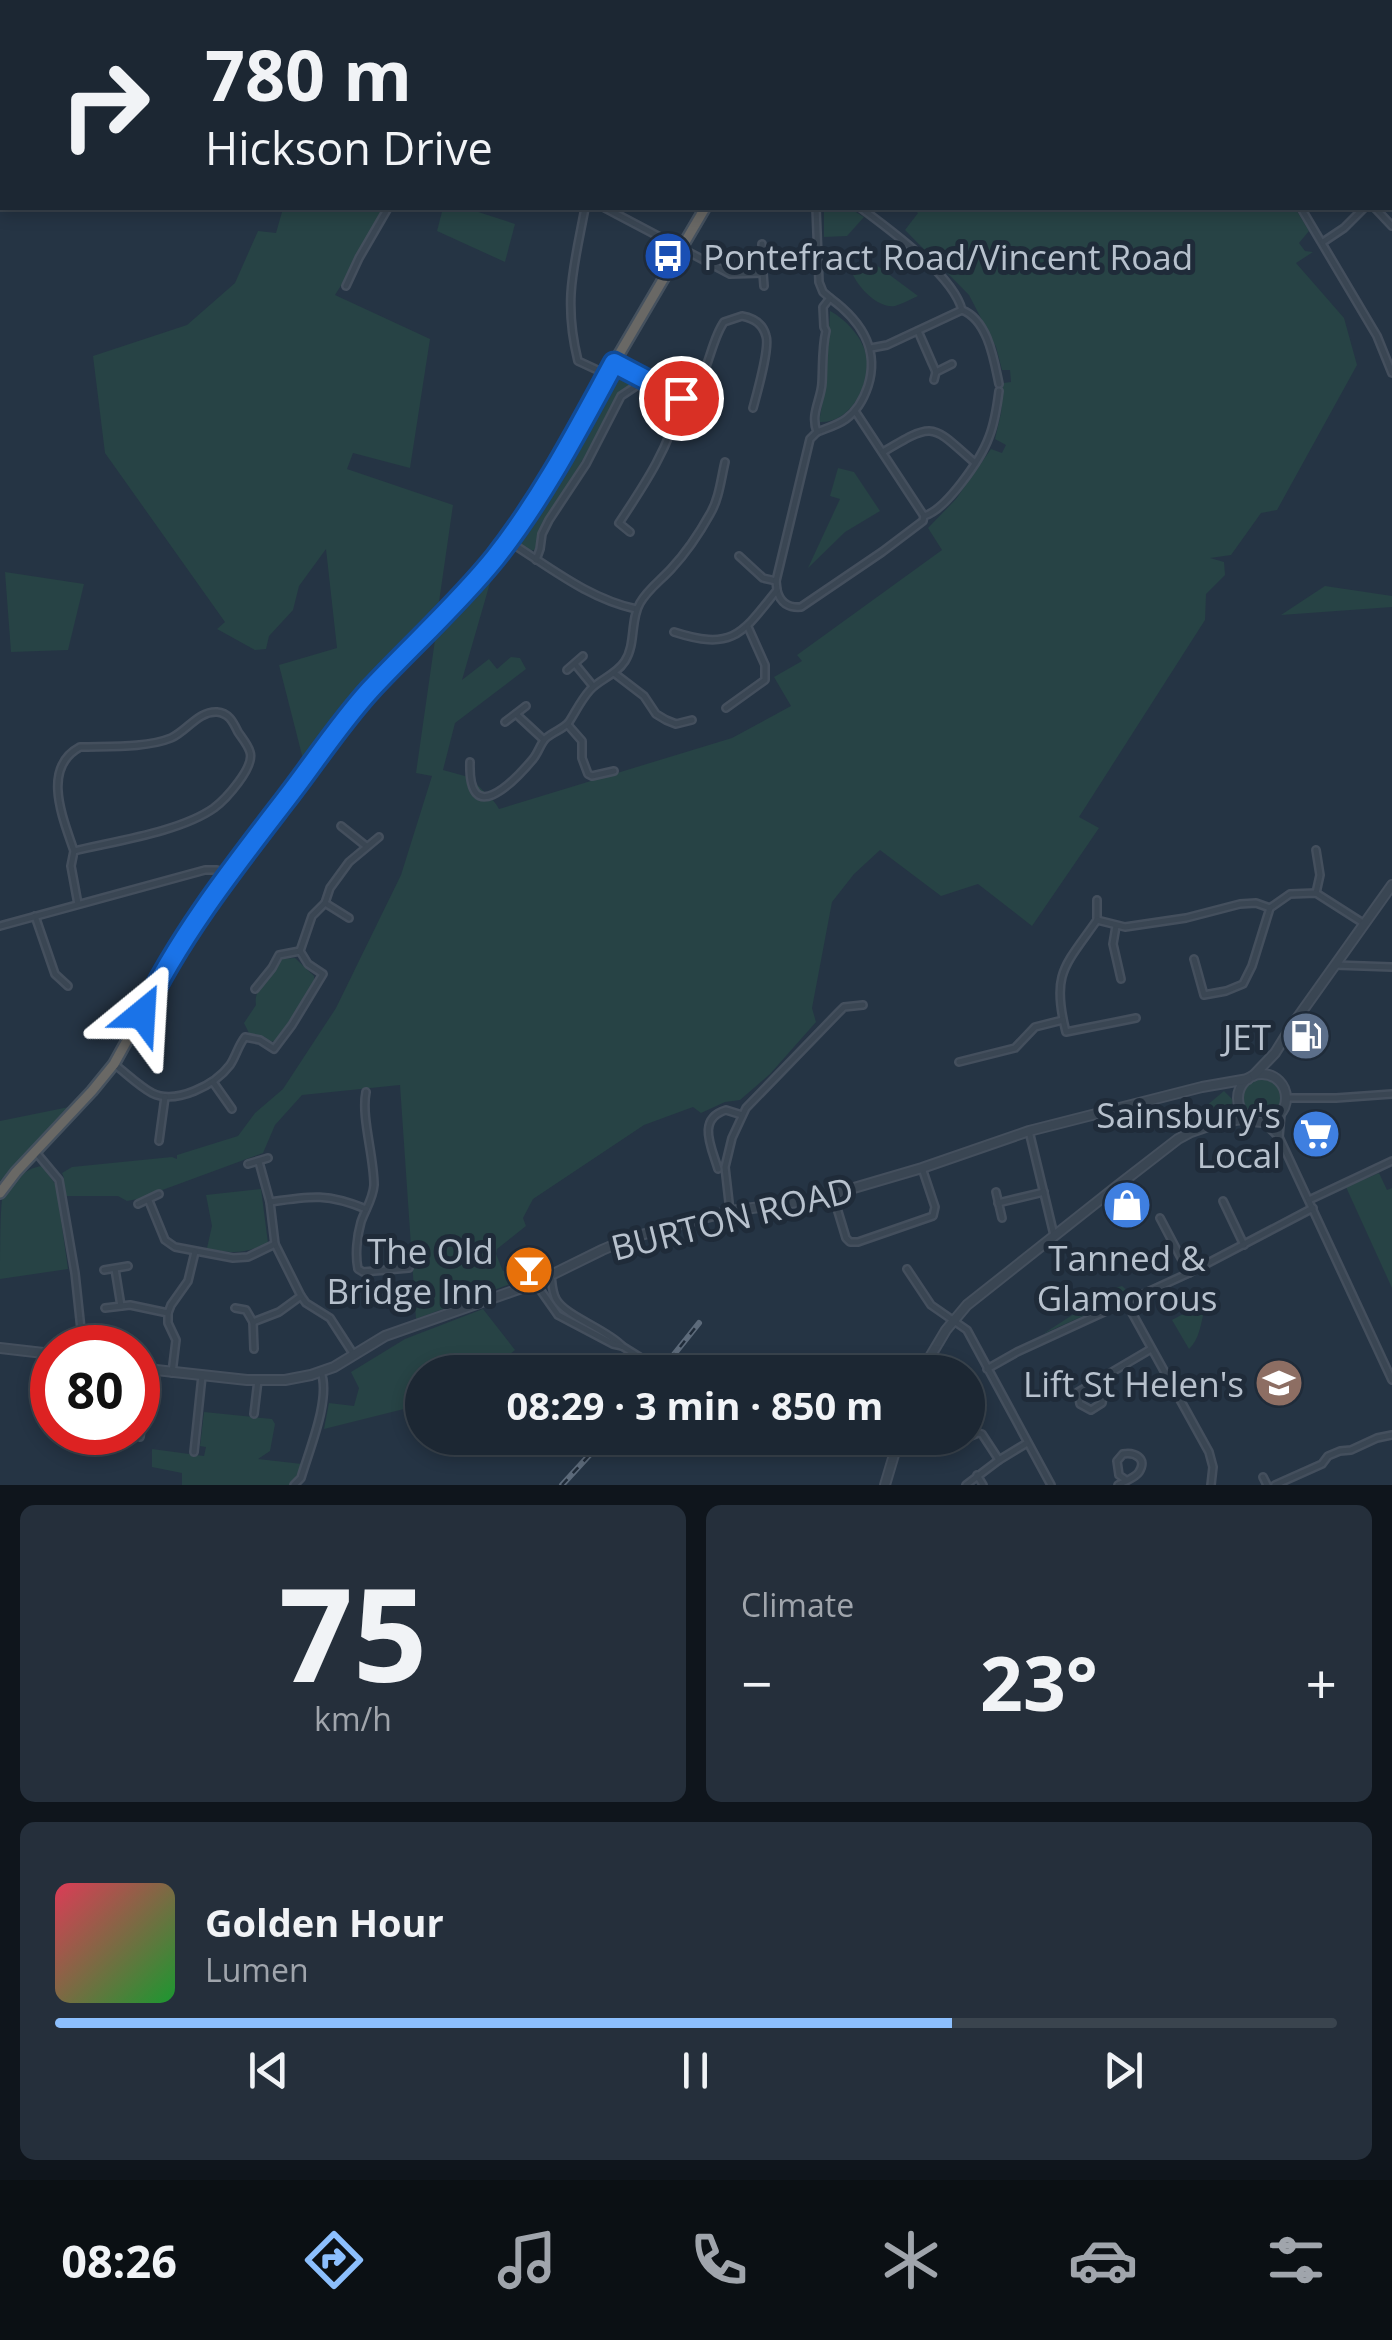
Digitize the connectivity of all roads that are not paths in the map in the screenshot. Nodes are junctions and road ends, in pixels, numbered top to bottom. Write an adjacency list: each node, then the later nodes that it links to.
1 (387, 210): 13 (street)
2 (585, 210): 23 (street)
3 (609, 210): 11 (street)
4 (704, 210): 11 (highway)
5 (816, 210): 15 (street)
6 (864, 210): 16 (street)
7 (1302, 210): 9 (street)
8 (1362, 210): 9 (street)
9 (1323, 242): 22 (street)
10 (762, 244): 12 (street)
11 (682, 246): 12 (street); 19 (highway)
12 (763, 273): 14 (street)
13 (346, 286)
14 (764, 286)
15 (830, 298): 18 (street); 29 (street)
16 (962, 310): 17 (street); 32 (street)
17 (918, 331): 18 (street); 21 (street)
18 (871, 348): 28 (street)
19 (614, 363): 23 (highway); 24 (street)
20 (952, 364): 21 (street)
21 (936, 372): 25 (street)
22 (1392, 373)
23 (607, 374): 35 (highway)
24 (641, 378): 26 (street); 37 (street)
25 (934, 380)
26 (681, 398): 27 (street); 34 (street)
27 (754, 408)
28 (854, 411): 29 (street); 30 (street)
29 (817, 432): 38 (street)
30 (884, 452): 32 (street); 33 (street)
31 (726, 462): 40 (street)
32 (976, 463): 33 (street)
33 (924, 516): 39 (street)
34 (630, 532)
35 (508, 541): 37 (street); 64 (highway)
36 (739, 556): 38 (street)
37 (536, 560): 40 (street)
38 (776, 581): 39 (street)
39 (776, 590): 41 (street)
40 (636, 610): 46 (street)
41 (748, 626): 42 (street); 49 (street)
42 (674, 632)
43 (583, 656): 44 (street)
44 (575, 664): 45 (street); 47 (street)
45 (567, 670)
46 (614, 673): 47 (street); 51 (street)
47 (594, 686): 53 (street)
48 (526, 706): 50 (street)
49 (726, 708)
50 (516, 714): 52 (street); 54 (street)
51 (692, 720)
52 (505, 722)
53 (568, 724): 54 (street); 56 (street)
54 (544, 740): 57 (street)
55 (470, 762): 57 (street)
56 (614, 771)
57 (480, 797): 58 (street)
58 (476, 807)
59 (341, 826): 61 (street)
60 (379, 838): 61 (street)
61 (366, 846): 68 (street)
62 (1316, 850): 66 (street)
63 (74, 851): 63 (street); 69 (street)
64 (228, 874): 69 (street); 89 (highway)
65 (1392, 885): 74 (street)
66 (1316, 893): 70 (street); 74 (street)
67 (1097, 900): 73 (street)
68 (326, 903): 72 (street); 77 (street)
69 (78, 904): 71 (street)
70 (1270, 908): 76 (street); 78 (street)
71 (35, 916): 75 (street); 82 (street)
72 (349, 918)
73 (1097, 920): 76 (street); 86 (street)
74 (1363, 923): 79 (street)
75 (0, 926)
76 (1116, 926): 81 (street)
77 (300, 952): 83 (street); 92 (street)
78 (1194, 958)
79 (1334, 965): 80 (street); 87 (street)
80 (1392, 967)
81 (1121, 979)
82 (68, 986)
83 (255, 988)
84 (863, 1004): 103 (street)
85 (1136, 1018): 86 (street)
86 (1063, 1020): 88 (street)
87 (1275, 1053): 90 (street); 91 (street)
88 (959, 1062)
89 (114, 1064): 96 (street); 119 (highway)
90 (1251, 1077): 91 (street); 93 (street, BURTON ROAD); 98 (street)
91 (1278, 1080): 97 (street)
92 (212, 1082): 96 (street); 101 (street)
93 (1220, 1083): 98 (street); 107 (street, BURTON ROAD)
94 (366, 1092): 100 (street)
95 (1392, 1094): 97 (street)
96 (165, 1097): 109 (street)
97 (1287, 1098): 102 (street)
98 (1239, 1102): 104 (street); 105 (street)
99 (356, 1106): 100 (street)
100 (365, 1106): 129 (street)
101 (232, 1109)
102 (1281, 1114): 106 (street); 108 (street)
103 (742, 1116): 116 (street); 130 (street)
104 (1248, 1118): 105 (street); 106 (street)
105 (1226, 1121): 133 (street)
106 (1263, 1122): 108 (street)
107 (1029, 1131): 115 (street, BURTON ROAD); 118 (street)
108 (1279, 1136): 123 (street)
109 (158, 1141)
110 (39, 1156): 153 (street)
111 (268, 1158): 112 (street)
112 (259, 1162): 114 (street); 125 (street)
113 (1392, 1162): 123 (street)
114 (248, 1164)
115 (922, 1168): 121 (street, BURTON ROAD); 121 (street)
116 (718, 1169)
117 (996, 1192): 126 (street)
118 (1044, 1192): 126 (street); 133 (street)
119 (0, 1193)
120 (159, 1194): 122 (street)
121 (833, 1195): 130 (street, BURTON ROAD)
122 (149, 1200): 127 (street); 136 (street)
123 (1309, 1200): 128 (street)
124 (1223, 1201): 135 (street)
125 (270, 1202): 129 (street); 134 (street)
126 (998, 1202): 131 (street)
127 (138, 1204)
128 (1314, 1208): 135 (street); 168 (street)
129 (366, 1210): 138 (street)
130 (730, 1211): 143 (street, BURTON ROAD)
131 (1002, 1218)
132 (1160, 1218): 142 (street)
133 (1054, 1235): 151 (street)
134 (275, 1244): 136 (street); 145 (street)
135 (1244, 1245): 142 (street)
136 (195, 1252): 150 (street)
137 (128, 1266): 139 (street)
138 (409, 1268)
139 (115, 1269): 141 (street); 147 (street)
140 (906, 1269): 151 (street)
141 (104, 1270)
142 (1189, 1273): 146 (street)
143 (551, 1275): 144 (street, BURTON ROAD); 154 (street)
144 (533, 1284): 154 (street); 159 (street, BURTON ROAD)
145 (301, 1296): 152 (street); 159 (street)
146 (1126, 1302): 157 (street); 162 (street)
147 (121, 1306): 148 (street); 150 (street)
148 (105, 1308)
149 (235, 1308): 152 (street)
150 (168, 1313): 165 (street)
151 (954, 1319): 161 (street); 162 (street)
152 (254, 1322): 156 (street)
153 (81, 1325)
154 (622, 1346): 160 (street)
155 (0, 1348): 158 (street)
156 (254, 1349)
157 (1151, 1349): 169 (street); 186 (street)
158 (30, 1351)
159 (354, 1355): 164 (street, BURTON ROAD)
160 (636, 1355)
161 (930, 1355)
162 (987, 1368): 173 (street)
163 (160, 1372): 165 (street, BURTON ROAD)
164 (321, 1372): 167 (street, BURTON ROAD); 180 (street)
165 (172, 1373): 166 (street, BURTON ROAD)
166 (202, 1376): 167 (street, BURTON ROAD); 174 (street)
167 (258, 1380): 170 (street)
168 (1392, 1380)
169 (1093, 1382): 169 (street)
170 (254, 1414)
171 (1392, 1435): 187 (street)
172 (985, 1439): 176 (street)
173 (1028, 1443): 176 (street); 184 (street)
174 (194, 1452)
175 (894, 1455): 181 (street)
176 (999, 1460): 177 (street)
177 (978, 1476): 182 (street); 183 (street)
178 (1263, 1477): 187 (street)
179 (1126, 1480): 179 (street); 185 (street)
180 (294, 1485)
181 (885, 1485)
182 (966, 1485)
183 (983, 1485)
184 (1052, 1485)
185 (1118, 1485)
186 (1211, 1485)
187 (1271, 1485)

